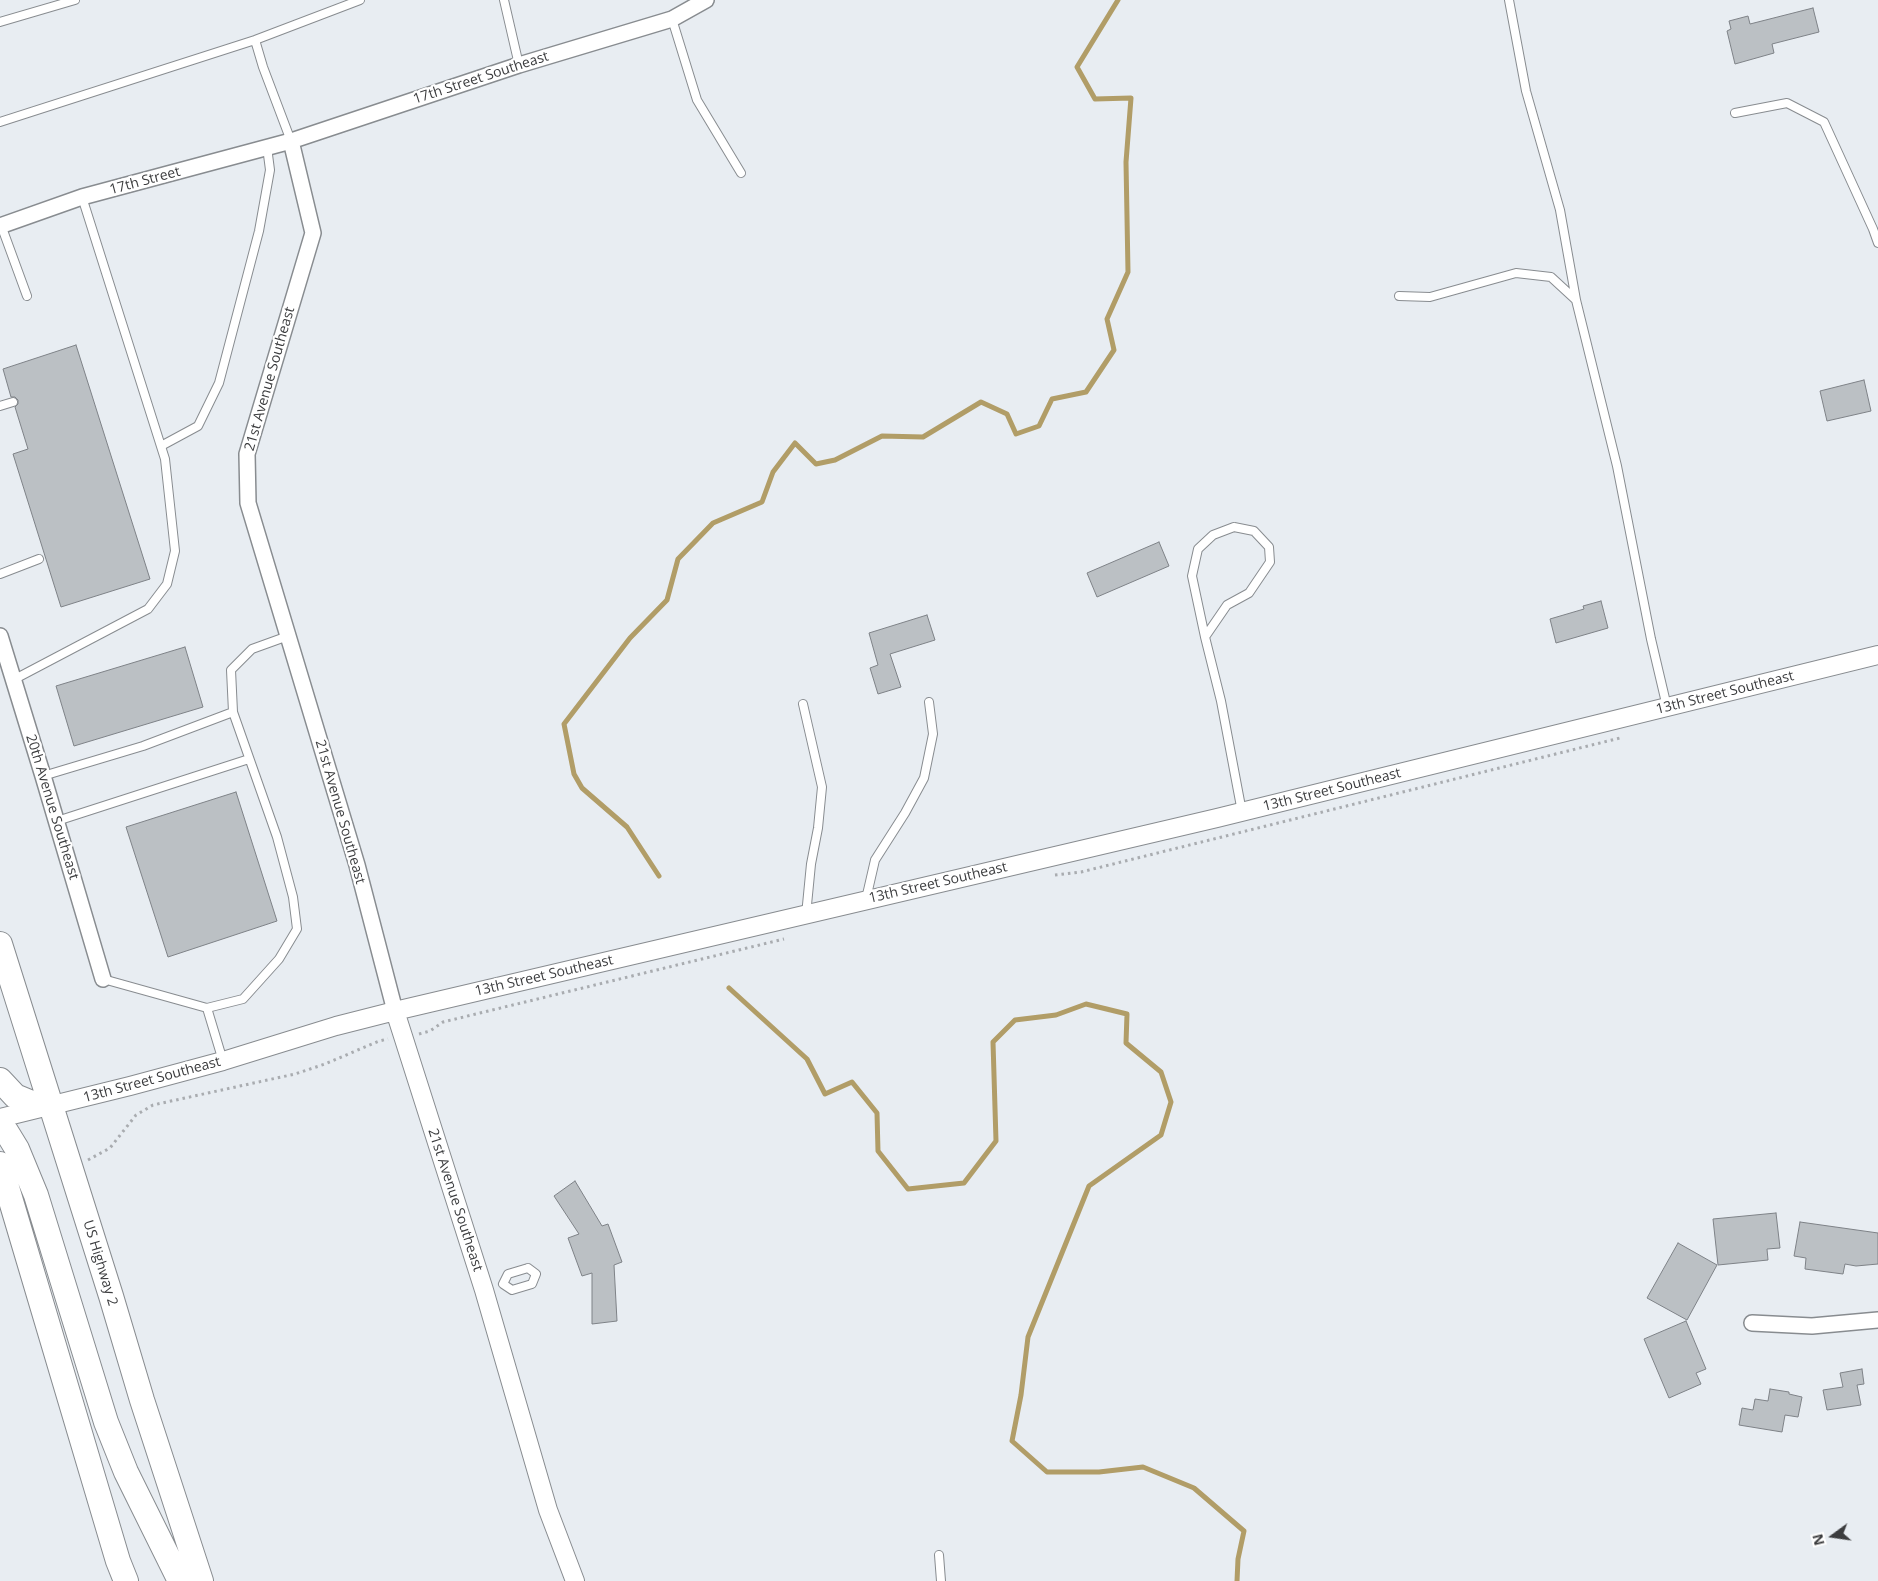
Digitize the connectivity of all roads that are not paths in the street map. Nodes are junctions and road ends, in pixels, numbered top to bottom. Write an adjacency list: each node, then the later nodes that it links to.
1 (75, 0): 7 (lane)
2 (360, 0): 8 (lane)
3 (504, 0): 9 (lane)
4 (706, 0): 6 (street, 17th Street Southeast)
5 (1509, 0): 20 (lane)
6 (672, 19): 9 (street, 17th Street Southeast); 14 (lane)
7 (0, 22)
8 (254, 40): 11 (lane); 12 (lane, 21st Avenue Southeast)
9 (519, 65): 12 (street, 17th Street Southeast)
10 (1736, 113): 17 (lane)
11 (0, 122)
12 (291, 140): 13 (street, 17th Street); 27 (street, 21st Avenue Southeast)
13 (268, 148): 15 (street, 17th Street); 23 (lane)
14 (741, 174)
15 (82, 197): 16 (street, 17th Street); 23 (lane)
16 (0, 226): 18 (lane)
17 (1878, 243)
18 (27, 296)
19 (1399, 296): 20 (lane)
20 (1576, 300): 33 (lane)
21 (13, 402): 22 (lane)
22 (0, 406)
23 (161, 446): 30 (lane)
24 (39, 559): 25 (lane)
25 (0, 574)
26 (0, 636): 30 (street, 20th Avenue Southeast)
27 (288, 636): 34 (lane); 44 (street, 21st Avenue Southeast)
28 (1205, 637): 28 (lane); 37 (lane)
29 (1878, 655): 33 (street, 13th Street Southeast)
30 (13, 680): 36 (street, 20th Avenue Southeast)
31 (929, 702): 39 (lane)
32 (803, 704): 40 (lane)
33 (1667, 707): 37 (street, 13th Street Southeast)
34 (233, 712): 35 (lane); 36 (lane)
35 (249, 759): 38 (lane); 43 (lane)
36 (44, 776): 38 (street, 20th Avenue Southeast)
37 (1242, 812): 39 (street, 13th Street Southeast)
38 (57, 820): 42 (street, 20th Avenue Southeast)
39 (866, 899): 40 (street, 13th Street Southeast)
40 (806, 915): 44 (street, 13th Street Southeast)
41 (0, 944): 47 (highway, US Highway 2)
42 (103, 979): 43 (lane)
43 (207, 1008): 45 (lane)
44 (395, 1011): 45 (street, 13th Street Southeast); 51 (street, 21st Avenue Southeast)
45 (222, 1061): 47 (street, 13th Street Southeast)
46 (0, 1080): 47 (highway)
47 (51, 1106): 48 (street, 13th Street Southeast); 57 (highway, US Highway 2)
48 (0, 1118)
49 (0, 1128): 56 (highway)
50 (0, 1164): 55 (highway)
51 (494, 1287): 51 (lane); 58 (street, 21st Avenue Southeast)
52 (1878, 1320): 53 (street)
53 (1752, 1323)
54 (939, 1555): 59 (lane)
55 (126, 1581)
56 (180, 1581)
57 (201, 1581)
58 (575, 1581)
59 (941, 1581)

